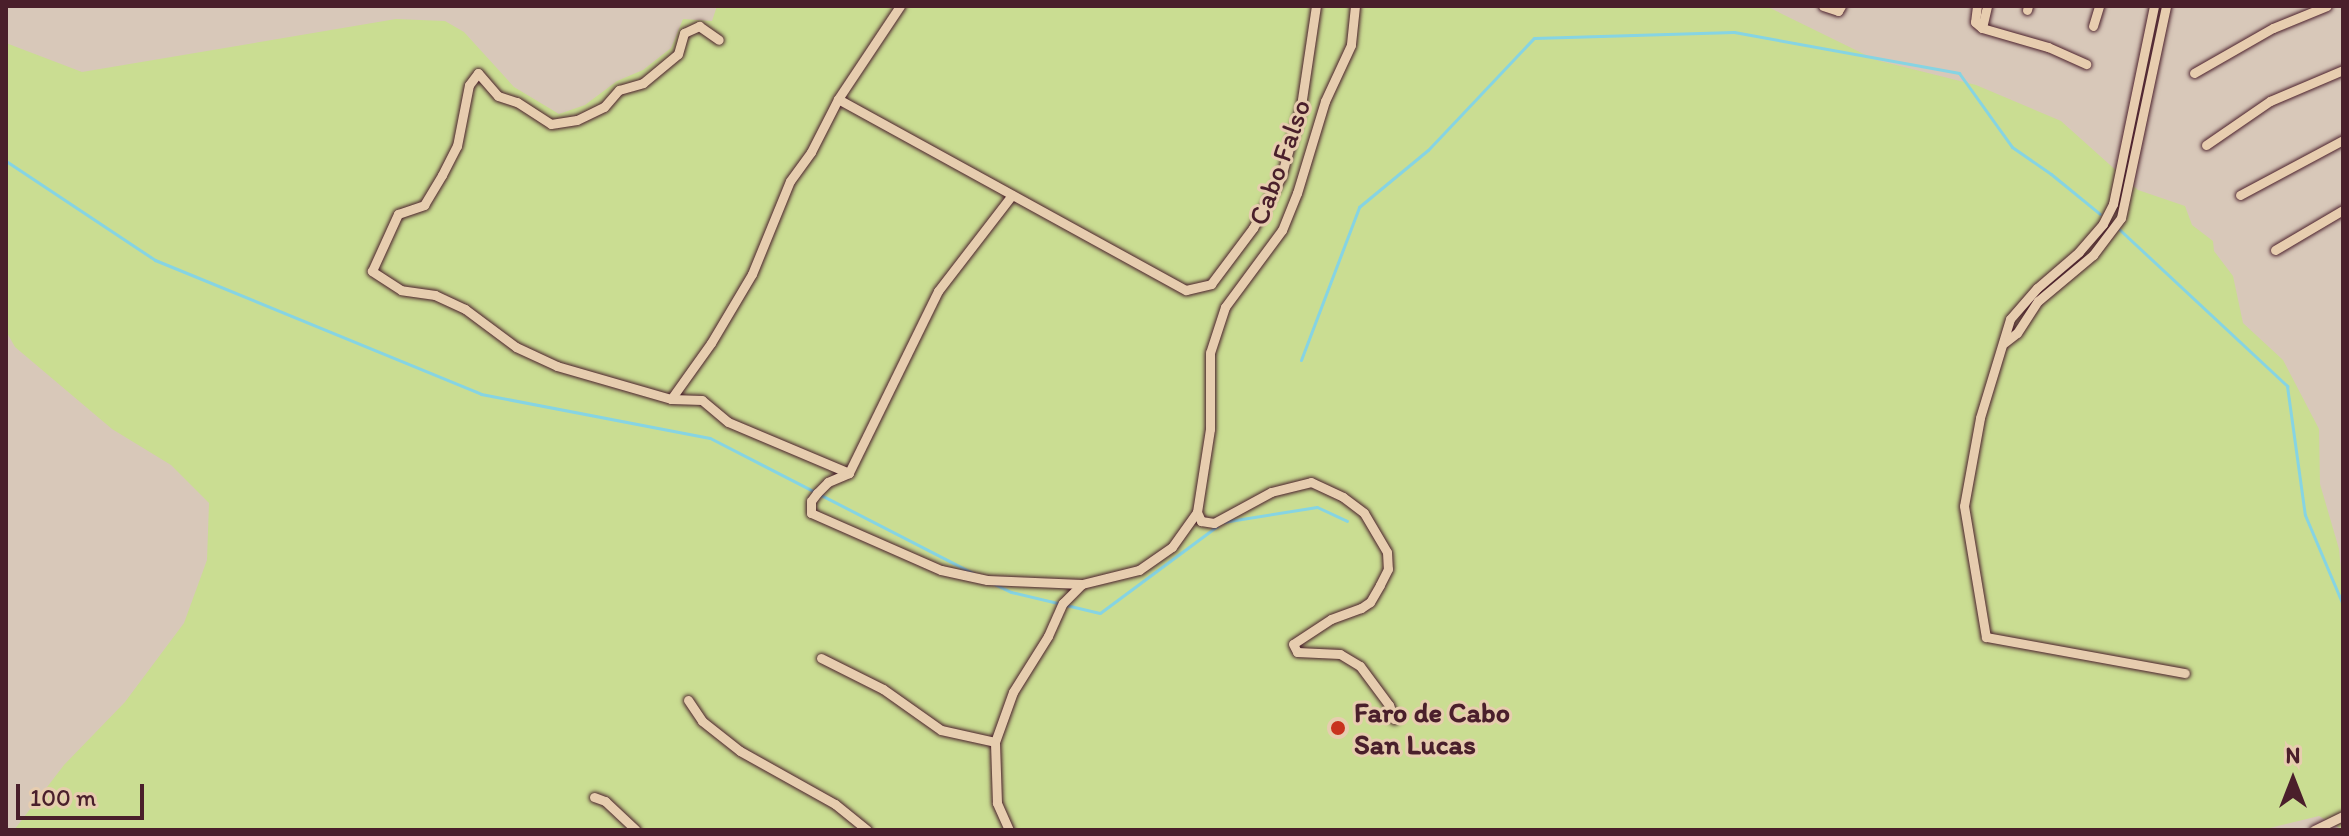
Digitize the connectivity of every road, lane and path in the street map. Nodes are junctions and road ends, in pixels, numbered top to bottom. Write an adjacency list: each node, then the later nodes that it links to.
1 (900, 6): 18 (street)
2 (1316, 6): 21 (street)
3 (1355, 6): 32 (street, Cabo Falso)
4 (1823, 6): 5 (street)
5 (1841, 6)
6 (1977, 6): 13 (street)
7 (1987, 6): 13 (street)
8 (2099, 6): 12 (street)
9 (2154, 6): 23 (street)
10 (2166, 6): 24 (street)
11 (2327, 6): 17 (street)
12 (2093, 26)
13 (1982, 28): 15 (street)
14 (719, 40): 30 (street)
15 (2086, 64)
16 (2343, 70): 20 (street)
17 (2194, 73)
18 (838, 99): 21 (street); 30 (street)
19 (2343, 140): 22 (street)
20 (2206, 145)
21 (1012, 195): 31 (street)
22 (2240, 195)
23 (2113, 204): 24 (street); 26 (street)
24 (2126, 206): 27 (street)
25 (2343, 210): 28 (street)
26 (2094, 235): 27 (street); 29 (street)
27 (2105, 242): 29 (street)
28 (2275, 250)
29 (2004, 343): 37 (street)
30 (671, 399): 31 (street)
31 (849, 473): 33 (street, Cabo Falso)
32 (1197, 512): 34 (street, Cabo Falso); 39 (street)
33 (1050, 583): 34 (street, Cabo Falso); 35 (street)
34 (1082, 584): 35 (street)
35 (1063, 603): 40 (street)
36 (821, 658): 40 (street)
37 (2185, 673)
38 (688, 700): 44 (street)
39 (1394, 719)
40 (995, 742): 45 (street)
41 (594, 797): 43 (street)
42 (2343, 816): 46 (street)
43 (636, 830)
44 (867, 830)
45 (1009, 830)
46 (2314, 830)

